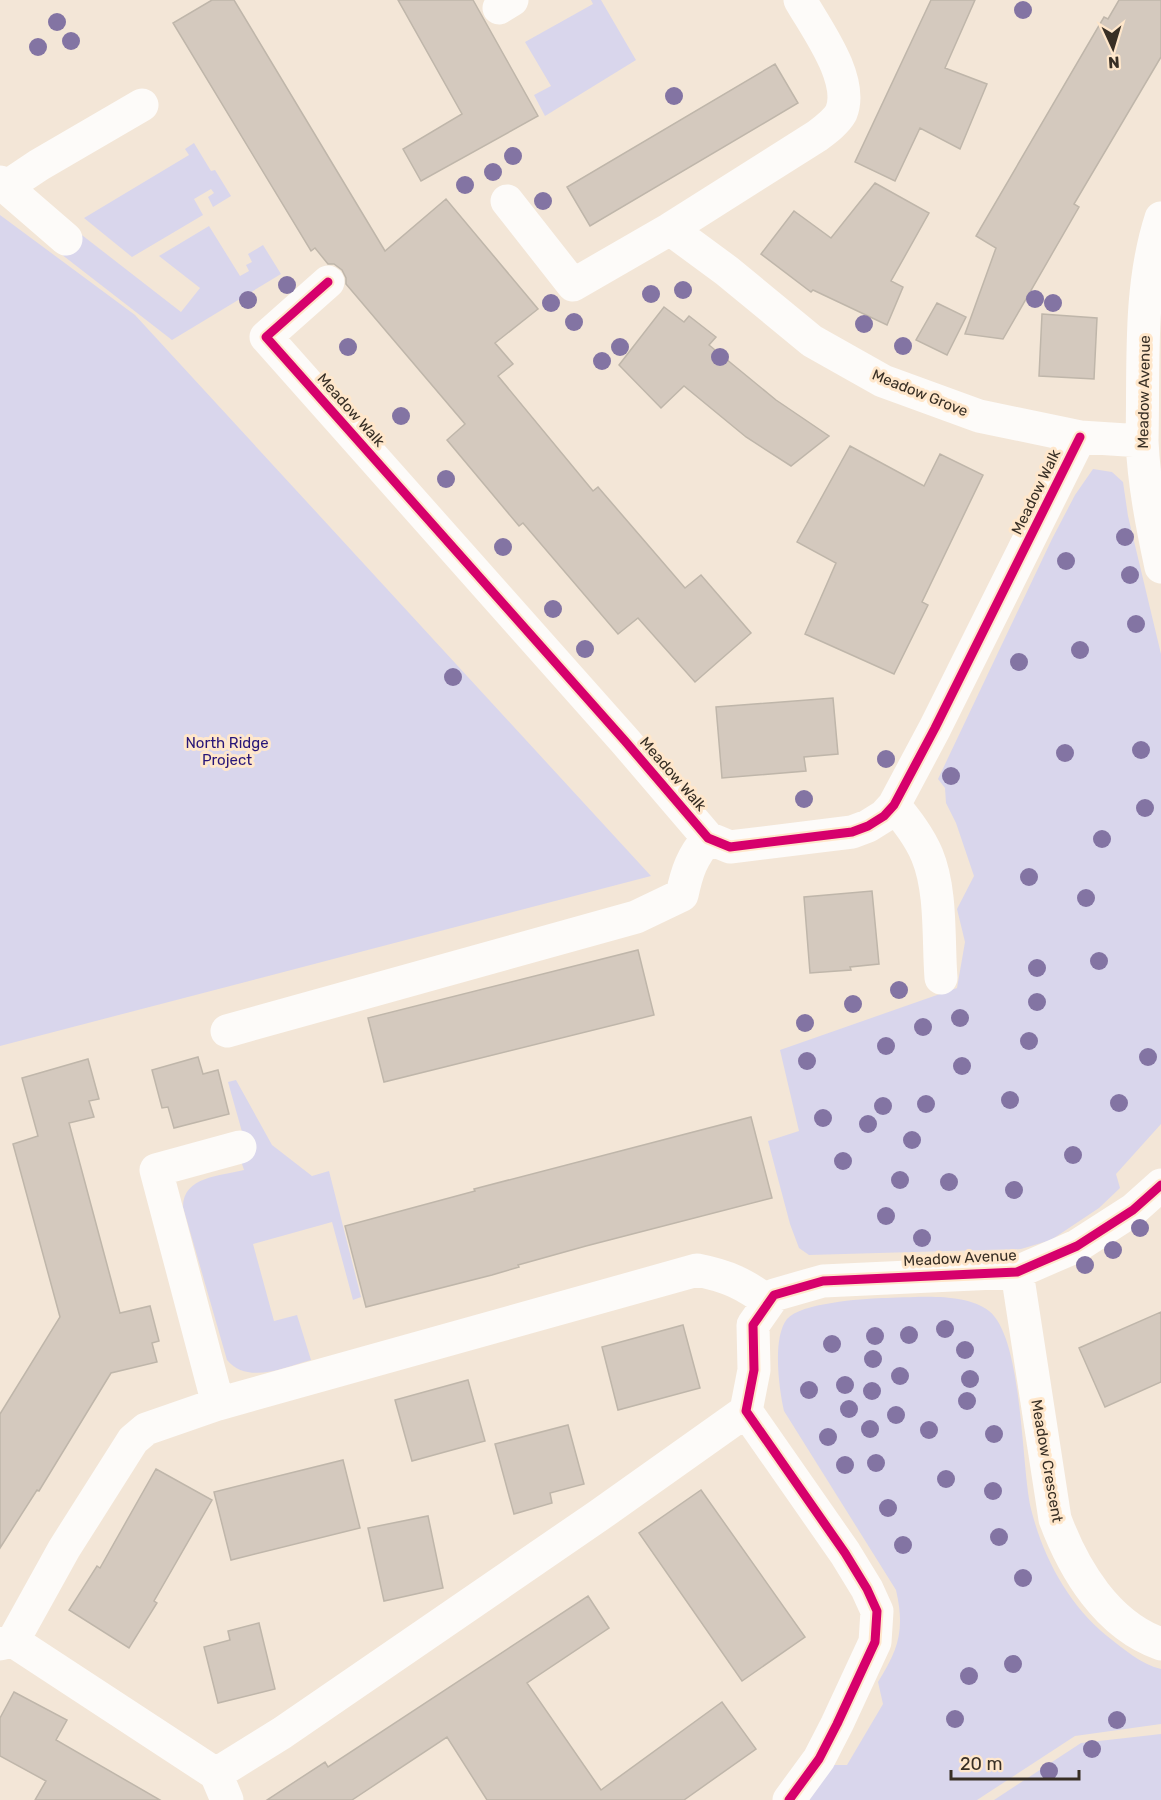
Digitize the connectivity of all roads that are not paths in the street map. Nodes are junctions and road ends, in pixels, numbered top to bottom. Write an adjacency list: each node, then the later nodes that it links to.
1 (800, 0): 6 (street)
2 (142, 105): 3 (street)
3 (3, 185): 7 (street)
4 (507, 201): 6 (street)
5 (1161, 218): 10 (street, Meadow Avenue)
6 (670, 229): 9 (street, Meadow Grove)
7 (66, 239)
8 (328, 282): 13 (street, Meadow Walk)
9 (1080, 437): 10 (street, Meadow Grove); 12 (street, Meadow Walk)
10 (1142, 441): 11 (street, Meadow Avenue)
11 (1161, 567)
12 (894, 805): 13 (street, Meadow Walk); 14 (street)
13 (708, 838): 15 (street)
14 (941, 978)
15 (227, 1031)
16 (240, 1147): 20 (street)
17 (1161, 1185): 18 (street, Meadow Avenue)
18 (1017, 1272): 19 (street, Meadow Avenue); 23 (street, Meadow Crescent)
19 (771, 1299): 20 (street); 21 (street)
20 (218, 1404): 22 (street)
21 (746, 1411): 24 (street); 25 (street)
22 (6, 1643): 24 (street)
23 (1161, 1644)
24 (221, 1787)
25 (789, 1800)

